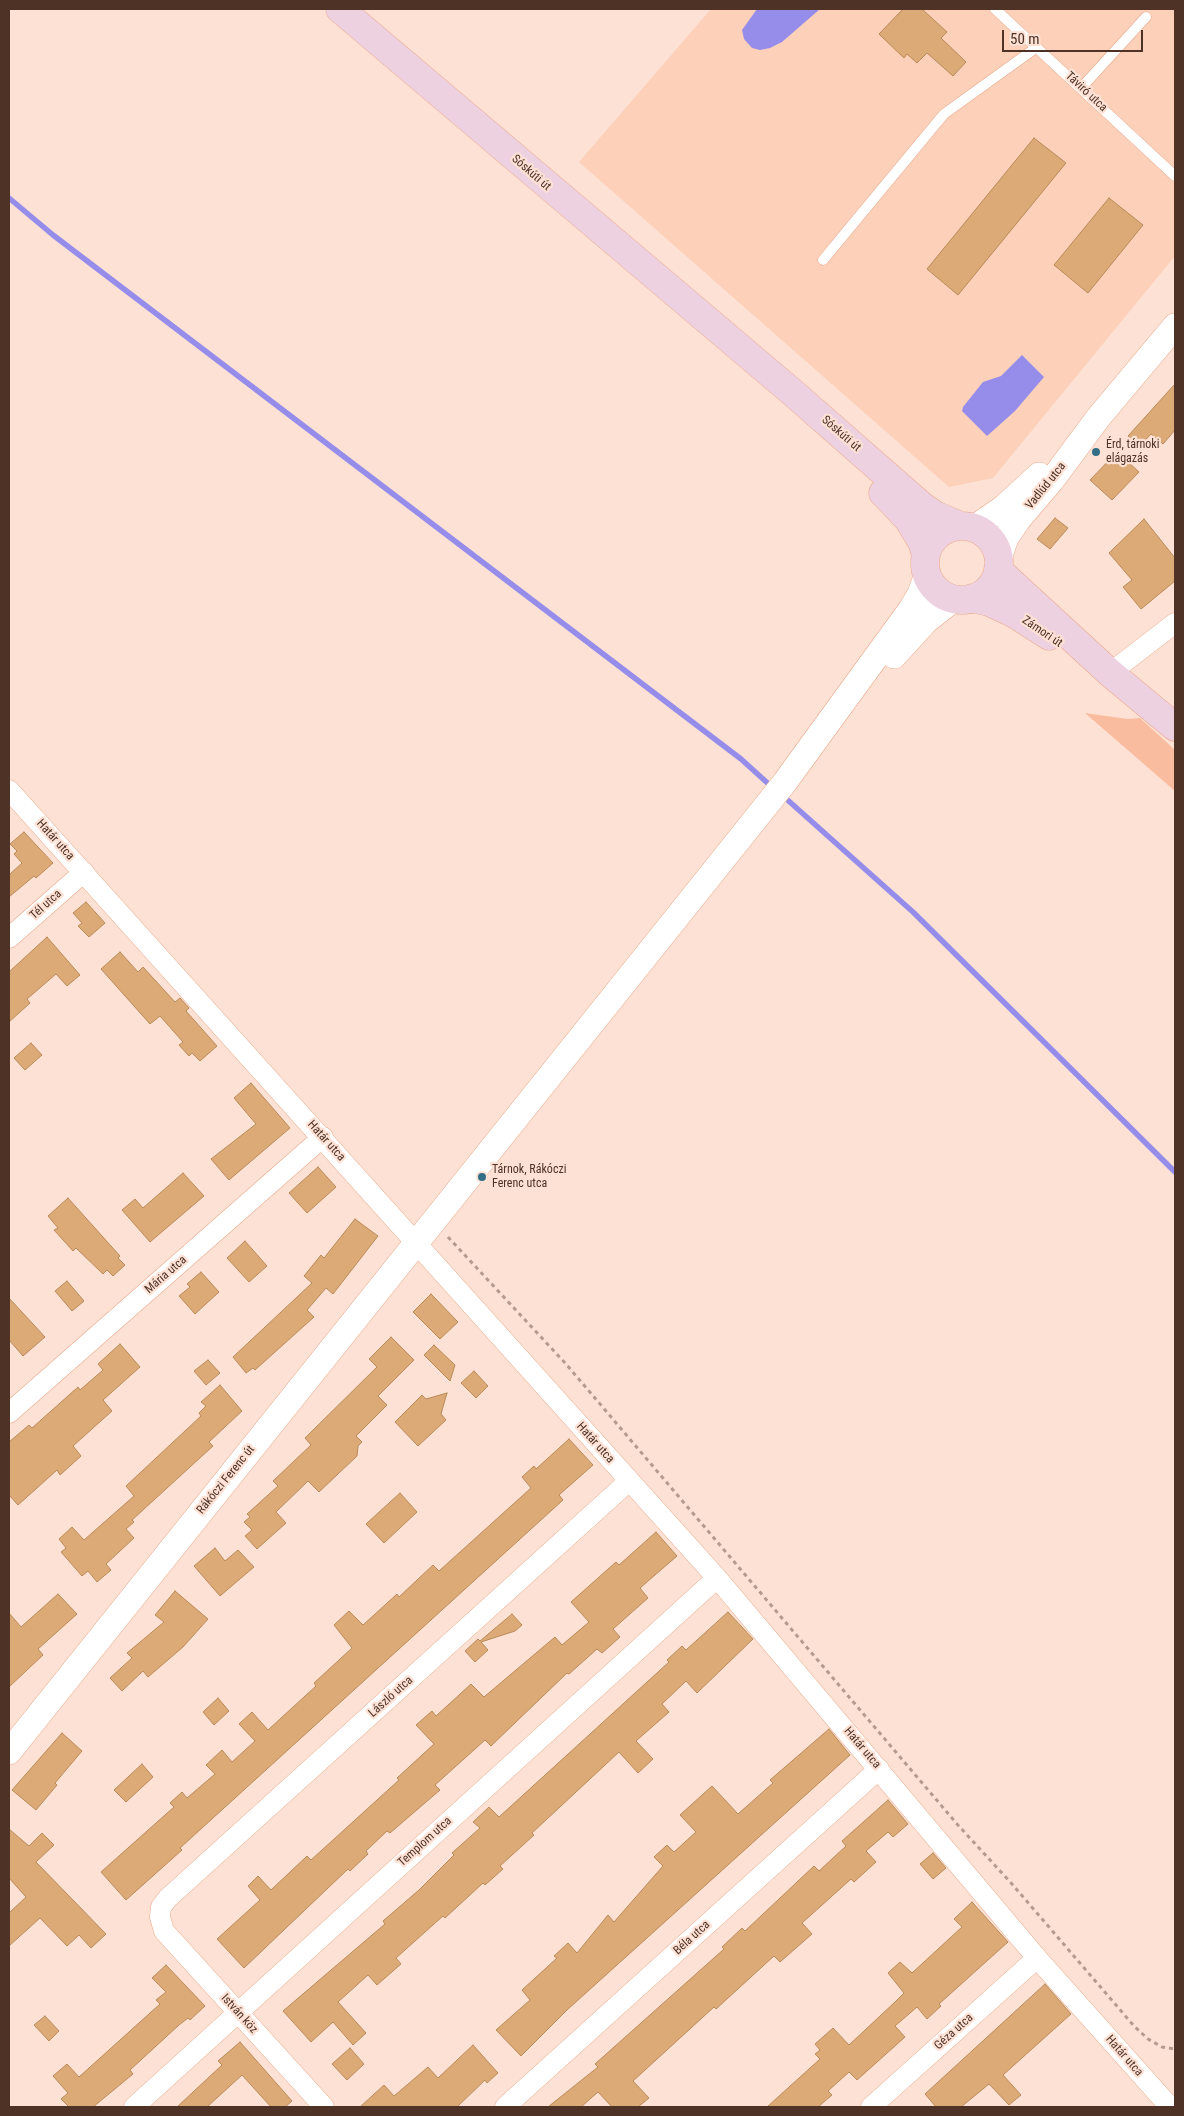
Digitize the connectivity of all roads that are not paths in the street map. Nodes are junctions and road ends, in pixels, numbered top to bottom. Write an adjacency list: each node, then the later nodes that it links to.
1 (340, 9): 9 (main road, Sóskúti út)
2 (995, 9): 4 (lane, Táviró utca)
3 (1146, 17): 5 (lane)
4 (1037, 47): 5 (lane, Táviró utca); 7 (lane)
5 (1082, 87): 6 (lane, Táviró utca)
6 (1175, 176)
7 (823, 260)
8 (1175, 326): 10 (street, Vadlúd utca)
9 (723, 336): 11 (main road, Sóskúti út); 12 (main road, Sóskúti út)
10 (1098, 418): 11 (street, Vadlúd utca); 13 (street, Vadlúd utca)
11 (968, 527): 12 (main road); 13 (main road)
12 (927, 564): 14 (main road); 17 (street)
13 (999, 564): 14 (main road); 16 (main road, Zámori út)
14 (963, 599): 16 (main road, Zámori út); 17 (street)
15 (1175, 623): 16 (street)
16 (1110, 673): 18 (main road, Zámori út)
17 (833, 718): 23 (street, Rákóczi Ferenc út)
18 (1175, 727)
19 (9, 790): 20 (street, Határ utca)
20 (84, 872): 21 (street, Tél utca); 22 (street, Határ utca)
21 (9, 938)
22 (323, 1137): 23 (street, Határ utca); 24 (street, Mária utca)
23 (416, 1242): 25 (street, Határ utca); 27 (street, Rákóczi Ferenc út)
24 (9, 1413)
25 (629, 1481): 26 (street, Határ utca); 29 (street, László utca)
26 (716, 1578): 28 (street, Határ utca); 31 (street, Templom utca)
27 (9, 1752)
28 (879, 1769): 30 (street, Határ utca); 34 (street, Béla utca)
29 (160, 1918): 31 (street, István köz)
30 (1037, 1958): 35 (street, Géza utca); 36 (street, Határ utca)
31 (237, 2013): 32 (street, Templom utca); 33 (street, István köz)
32 (134, 2107)
33 (324, 2107)
34 (505, 2107)
35 (871, 2107)
36 (1170, 2107)

